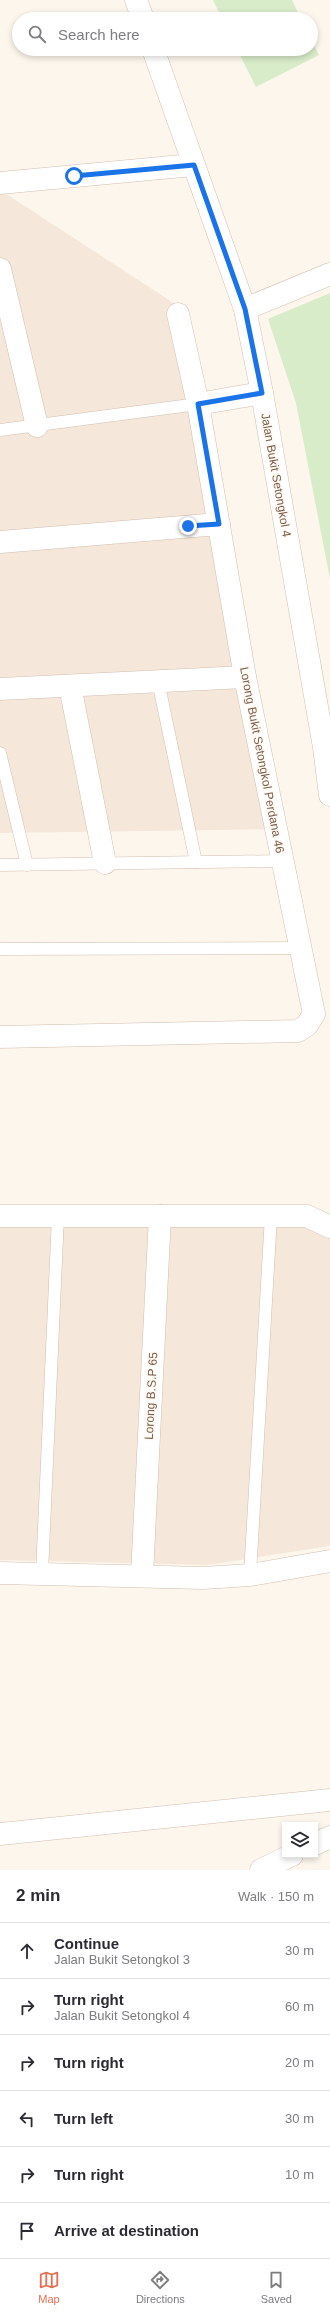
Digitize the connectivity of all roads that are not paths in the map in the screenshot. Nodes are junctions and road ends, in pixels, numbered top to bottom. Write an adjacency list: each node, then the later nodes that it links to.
1 (136, 0): 2 (street)
2 (140, 12)
3 (155, 56): 4 (street, Jalan Bukit Setongkol 4)
4 (194, 165): 5 (street); 8 (street, Jalan Bukit Setongkol 4)
5 (0, 183)
6 (0, 269): 12 (street)
7 (330, 274): 8 (street)
8 (245, 309): 10 (street, Jalan Bukit Setongkol 4)
9 (178, 314): 11 (street, Lorong Bukit Setongkol Perdana 46)
10 (262, 393): 11 (street); 21 (street, Jalan Bukit Setongkol 4)
11 (198, 404): 12 (lane); 14 (street, Lorong Bukit Setongkol Perdana 46)
12 (37, 426): 13 (lane)
13 (0, 430)
14 (219, 524): 15 (street); 16 (street, Lorong Bukit Setongkol Perdana 46)
15 (0, 542)
16 (246, 677): 17 (street); 22 (street, Lorong Bukit Setongkol Perdana 46)
17 (158, 681): 18 (street); 23 (lane)
18 (70, 686): 19 (street); 24 (street)
19 (0, 689)
20 (0, 753): 25 (lane)
21 (330, 795)
22 (282, 861): 23 (lane, Lorong Bukit Setongkol Perdana 46); 27 (street)
23 (196, 862): 24 (lane, Lorong Bukit Setongkol Perdana 46)
24 (105, 863): 25 (lane, Lorong Bukit Setongkol Perdana 46)
25 (27, 864): 26 (lane, Lorong Bukit Setongkol Perdana 46)
26 (0, 865)
27 (302, 948): 28 (lane); 29 (street)
28 (0, 949)
29 (0, 1037)
30 (0, 1216): 31 (street)
31 (58, 1216): 32 (street); 37 (lane)
32 (160, 1216): 33 (street); 38 (street, Lorong B.S.P 65)
33 (271, 1216): 34 (street); 39 (lane)
34 (330, 1227)
35 (330, 1561): 39 (street)
36 (0, 1573): 37 (street)
37 (42, 1573): 38 (street)
38 (142, 1575): 39 (street)
39 (250, 1575)
40 (330, 1800): 41 (street)
41 (0, 1834)
42 (330, 1837): 43 (street)
43 (318, 1843)
44 (286, 1858): 45 (street)
45 (261, 1870)

